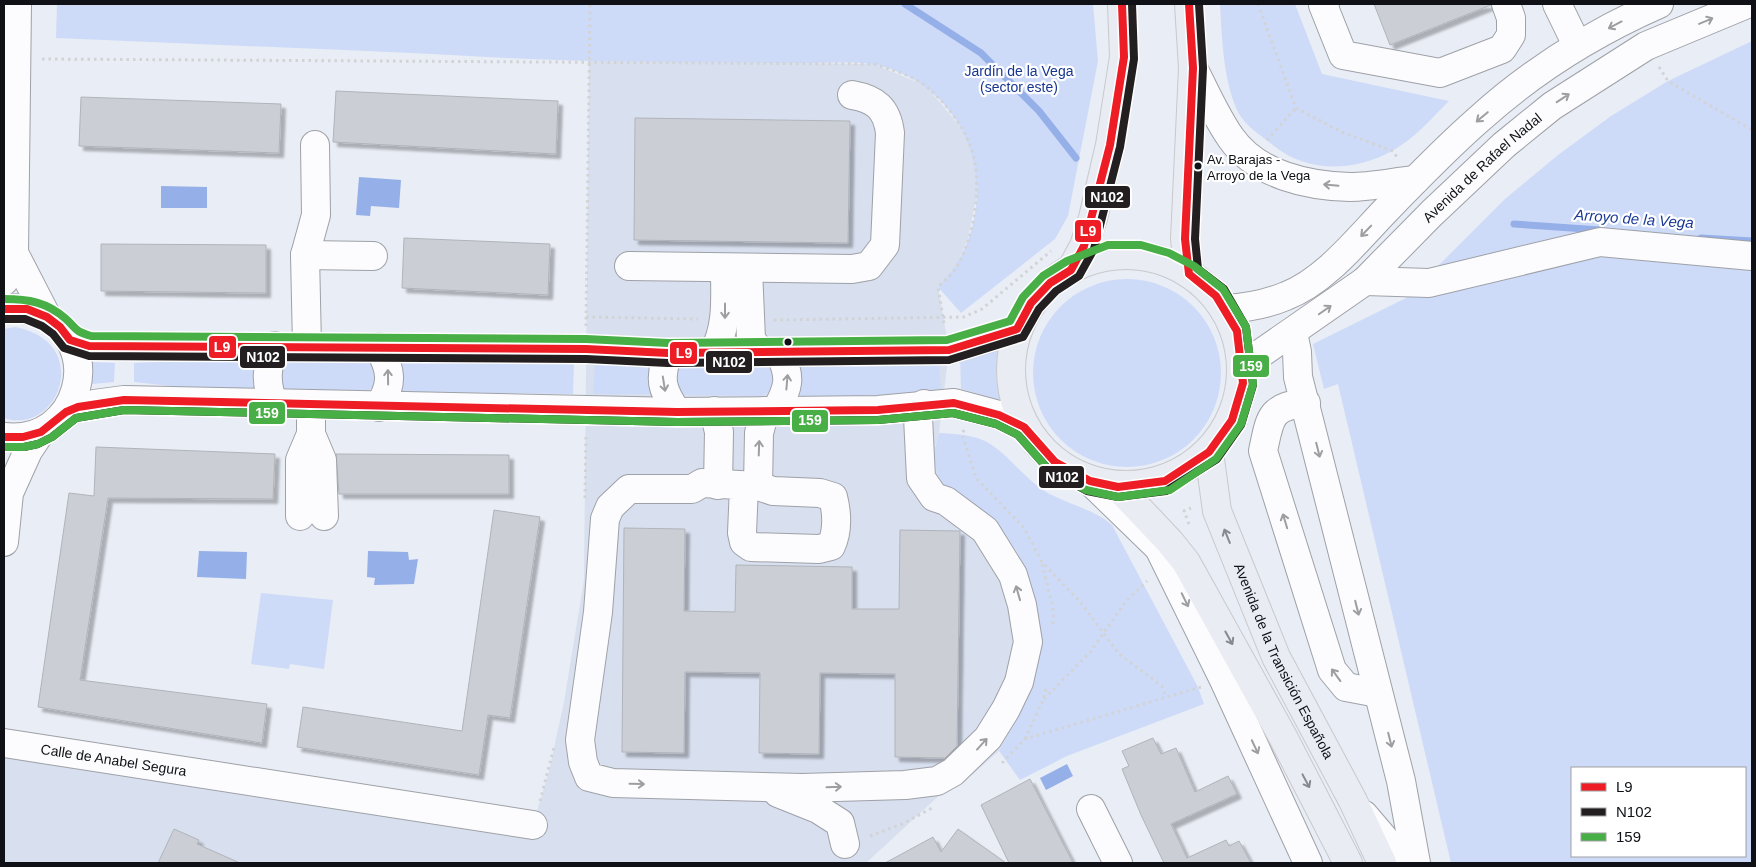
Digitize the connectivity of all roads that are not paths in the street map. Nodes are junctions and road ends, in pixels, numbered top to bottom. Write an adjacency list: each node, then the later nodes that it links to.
1 (18, 4): 16 (street)
2 (1122, 4): 22 (main road)
3 (1188, 4): 11 (main road)
4 (1325, 4): 10 (street)
5 (1506, 4): 10 (street)
6 (1557, 4): 9 (street)
7 (1659, 4): 9 (street, one-way to 9)
8 (1747, 4): 25 (street, Avenida de Rafael Nadal, one-way to 8)
9 (1577, 45): 12 (street)
10 (1502, 49): 12 (street)
11 (1193, 68): 15 (street, one-way to 11); 23 (main road)
12 (1527, 80): 15 (street, one-way to 15)
13 (852, 95): 21 (street)
14 (315, 145): 17 (street)
15 (1415, 180): 27 (street, one-way to 27)
16 (14, 253): 24 (street); 28 (street)
17 (305, 255): 18 (street); 34 (street)
18 (373, 256)
19 (1752, 256): 25 (street)
20 (629, 266): 21 (street)
21 (736, 269): 29 (street)
22 (1072, 270): 23 (main road); 30 (main road)
23 (1189, 274): 27 (main road)
24 (4, 281)
25 (1365, 281): 31 (street, Avenida de Rafael Nadal, one-way to 25)
26 (4, 309): 28 (street)
27 (1224, 309): 39 (main road)
28 (47, 317): 32 (street)
29 (737, 321): 37 (street); 38 (street)
30 (1017, 329): 38 (street); 49 (main road)
31 (1292, 333): 39 (street, Avenida de Rafael Nadal); 40 (street)
32 (70, 340): 33 (street); 45 (street)
33 (275, 346): 34 (street); 42 (street)
34 (307, 346): 35 (street)
35 (378, 347): 36 (street); 44 (street, one-way to 35)
36 (668, 352): 37 (street); 48 (street, one-way to 48)
37 (714, 352): 38 (street)
38 (770, 352): 47 (street, one-way to 38)
39 (1241, 367): 52 (main road)
40 (1306, 403): 59 (street, one-way to 59); 59 (street, one-way to 40)
41 (924, 404): 47 (street); 49 (street); 61 (street, one-way to 41)
42 (274, 405): 43 (street); 45 (street)
43 (311, 406): 44 (street); 57 (street)
44 (379, 407): 48 (street)
45 (66, 411): 50 (street)
46 (714, 411): 47 (street); 48 (street); 55 (street)
47 (770, 411): 55 (street, one-way to 47)
48 (677, 412)
49 (1024, 427): 53 (main road)
50 (40, 433): 51 (street); 54 (street)
51 (4, 437)
52 (1209, 452): 56 (main road); 64 (main road, Avenida de la Transición Española, one-way to 52)
53 (1090, 482): 56 (main road); 68 (street, one-way to 68)
54 (6, 484): 58 (street)
55 (740, 485): 61 (street, one-way to 61)
56 (1118, 487): 69 (main road, one-way to 69)
57 (312, 516)
58 (4, 542)
59 (1378, 693): 62 (street, one-way to 62)
60 (4, 742): 65 (street, Calle de Anabel Segura)
61 (762, 786): 66 (street)
62 (1406, 806): 64 (street); 72 (street)
63 (1091, 809): 67 (street)
64 (1360, 810): 70 (main road, Avenida de la Transición Española); 71 (street)
65 (533, 825)
66 (845, 844)
67 (1118, 863)
68 (1308, 863)
69 (1348, 863)
70 (1382, 863)
71 (1405, 863)
72 (1416, 863)

